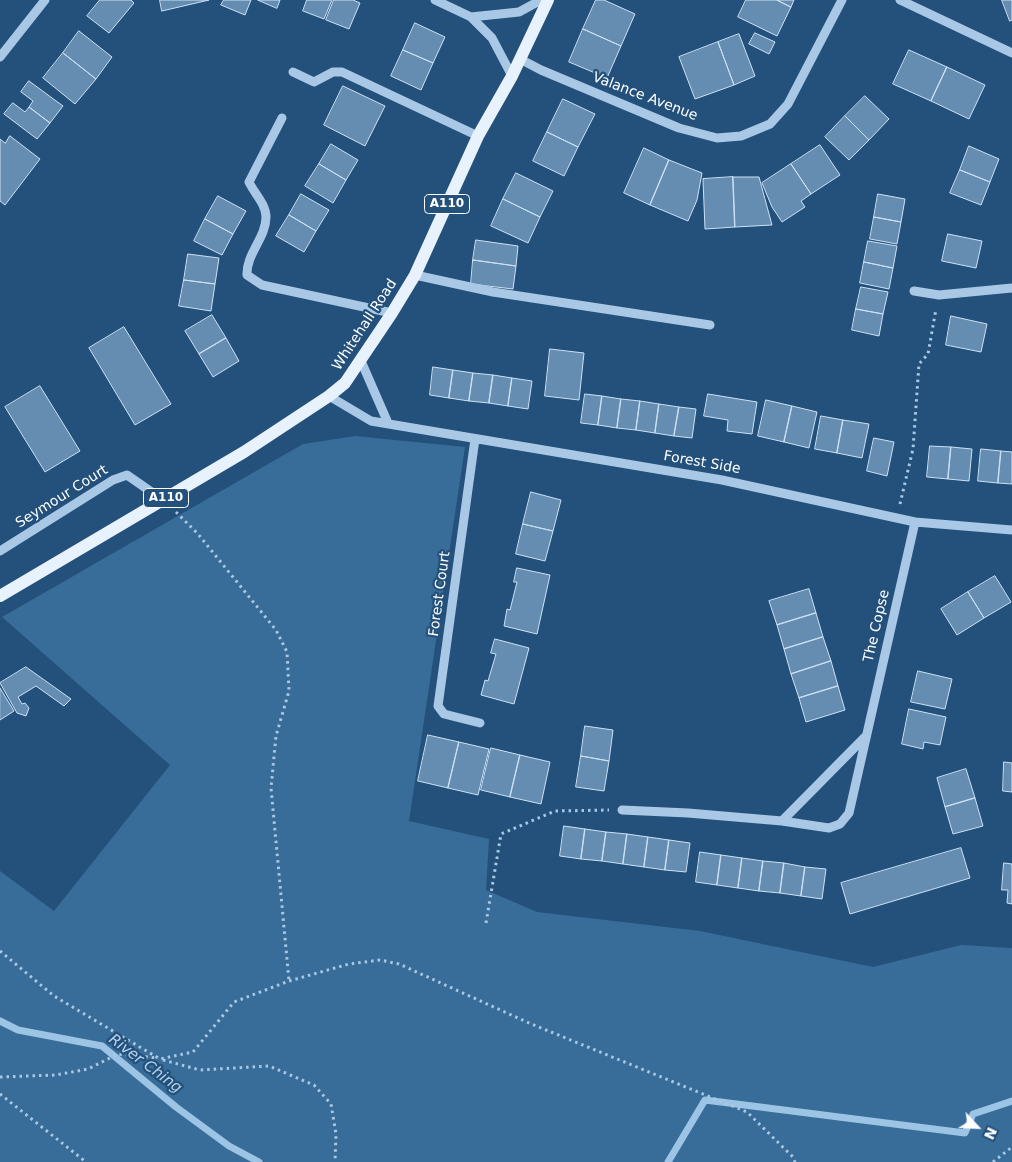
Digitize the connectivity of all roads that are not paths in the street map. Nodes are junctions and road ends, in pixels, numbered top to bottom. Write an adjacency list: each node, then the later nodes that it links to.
1 (45, 0): 9 (street)
2 (435, 0): 7 (street)
3 (541, 0): 7 (street)
4 (548, 0): 10 (main road, Whitehall Road / A110)
5 (842, 0): 10 (street, Valance Avenue)
6 (900, 0): 8 (street)
7 (471, 17): 12 (street)
8 (1012, 52)
9 (0, 57)
10 (520, 59): 12 (main road, Whitehall Road / A110)
11 (293, 72): 14 (street)
12 (512, 76): 14 (main road, Whitehall Road / A110)
13 (282, 118): 18 (street)
14 (478, 136): 15 (main road, Whitehall Road / A110)
15 (415, 275): 18 (main road, Whitehall Road / A110); 19 (street)
16 (1012, 288): 17 (street)
17 (914, 291)
18 (392, 313): 20 (main road, Whitehall Road / A110)
19 (710, 326)
20 (361, 360): 21 (main road, Whitehall Road / A110); 22 (street)
21 (329, 396): 22 (street, Forest Side); 24 (main road, Whitehall Road / A110)
22 (388, 423): 23 (street, Forest Side)
23 (475, 439): 25 (street, Forest Side); 29 (street, Forest Court)
24 (163, 500): 27 (street, Seymour Court); 28 (main road, Whitehall Road / A110)
25 (915, 522): 26 (street, Forest Side); 30 (street, The Copse)
26 (1012, 530)
27 (0, 551)
28 (0, 596)
29 (480, 724)
30 (865, 736): 32 (street); 32 (street, The Copse)
31 (622, 810): 32 (street, The Copse)
32 (782, 821)

